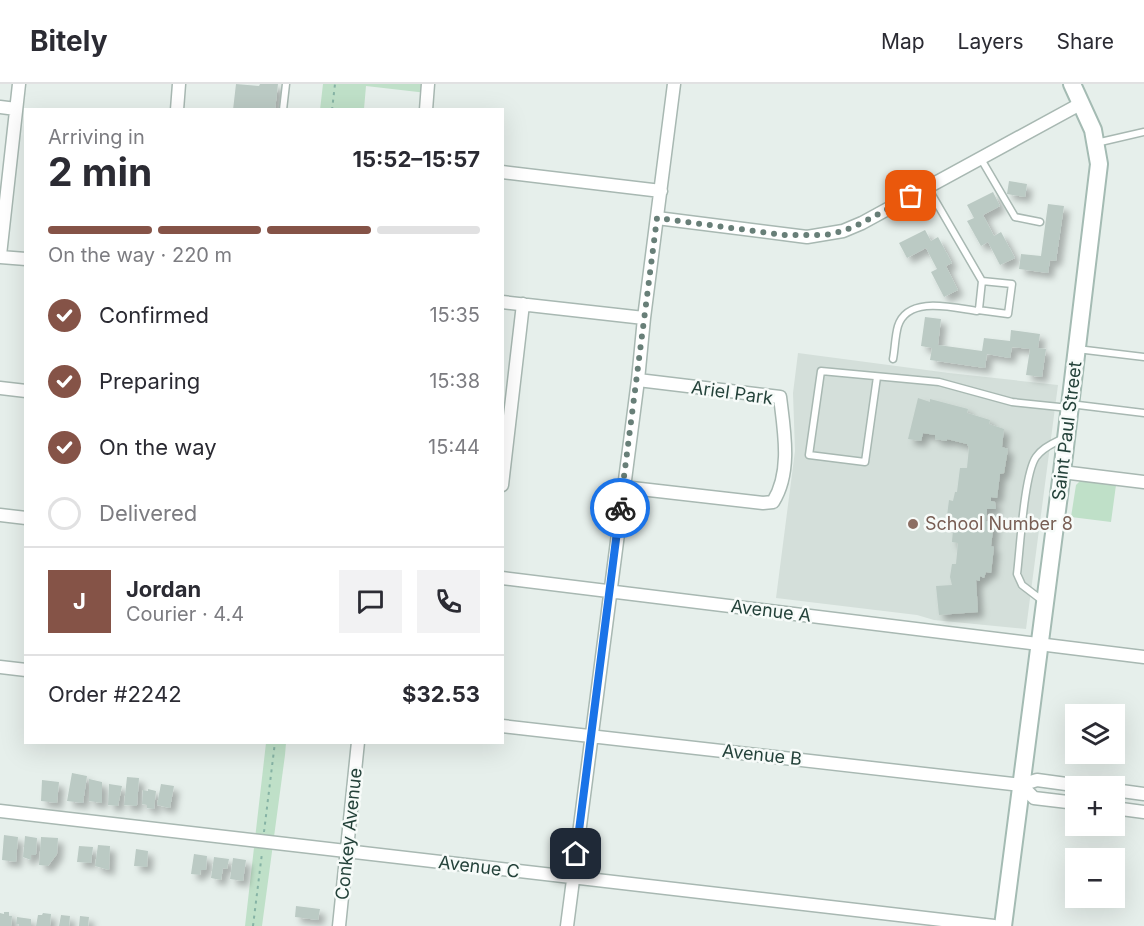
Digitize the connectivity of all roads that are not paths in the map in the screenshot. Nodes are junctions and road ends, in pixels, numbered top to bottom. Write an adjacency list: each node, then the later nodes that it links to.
1 (19, 84): 12 (street)
2 (180, 84): 9 (street)
3 (286, 84): 10 (lane)
4 (428, 84): 11 (street)
5 (674, 84): 18 (street)
6 (1071, 84): 7 (main road, Saint Paul Street)
7 (1082, 103): 14 (main road, Saint Paul Street); 15 (street)
8 (0, 107): 12 (street)
9 (177, 108)
10 (283, 108)
11 (426, 108)
12 (16, 109): 21 (street)
13 (1144, 132): 14 (lane)
14 (1095, 143): 28 (main road, Saint Paul Street)
15 (981, 158): 17 (street); 20 (lane)
16 (504, 172): 18 (street)
17 (927, 187): 19 (street); 23 (lane)
18 (661, 191): 19 (street)
19 (657, 218): 27 (street)
20 (1040, 222)
21 (0, 256): 22 (street)
22 (24, 259)
23 (982, 281): 26 (lane); 26 (lane)
24 (504, 302): 25 (street)
25 (523, 304): 27 (street); 38 (street)
26 (978, 310): 30 (lane)
27 (644, 318): 32 (street)
28 (1077, 349): 29 (lane); 35 (main road, Saint Paul Street)
29 (1144, 357)
30 (893, 359)
31 (877, 377): 31 (lane); 35 (lane)
32 (638, 380): 41 (street); 41 (street, Ariel Park)
33 (0, 388): 34 (street)
34 (24, 391)
35 (1070, 406): 36 (lane); 37 (main road, Saint Paul Street)
36 (1144, 414)
37 (1066, 437): 39 (main road, Saint Paul Street); 46 (lane)
38 (504, 468)
39 (1062, 472): 40 (street); 46 (main road, Saint Paul Street)
40 (1144, 482)
41 (623, 487): 45 (street)
42 (0, 515): 43 (street)
43 (24, 518)
44 (504, 578): 45 (street, Avenue A)
45 (610, 592): 47 (street, Avenue A); 52 (street)
46 (1044, 602): 47 (main road, Saint Paul Street)
47 (1039, 644): 48 (street, Avenue A); 55 (main road, Saint Paul Street)
48 (1144, 657)
49 (0, 667): 50 (street)
50 (24, 670)
51 (504, 726): 52 (street, Avenue B)
52 (591, 736): 55 (street, Avenue B); 63 (street)
53 (358, 744): 62 (street, Conkey Avenue)
54 (1065, 784): 55 (street)
55 (1021, 785): 58 (street); 67 (main road, Saint Paul Street)
56 (1125, 791): 57 (street)
57 (1144, 794)
58 (1065, 802)
59 (1125, 809): 61 (street)
60 (0, 811): 62 (street, Avenue C)
61 (1144, 812)
62 (347, 852): 63 (street, Avenue C); 64 (street, Conkey Avenue)
63 (573, 878): 65 (street); 66 (street, Avenue C)
64 (339, 926)
65 (567, 926)
66 (994, 926)
67 (1003, 926)

